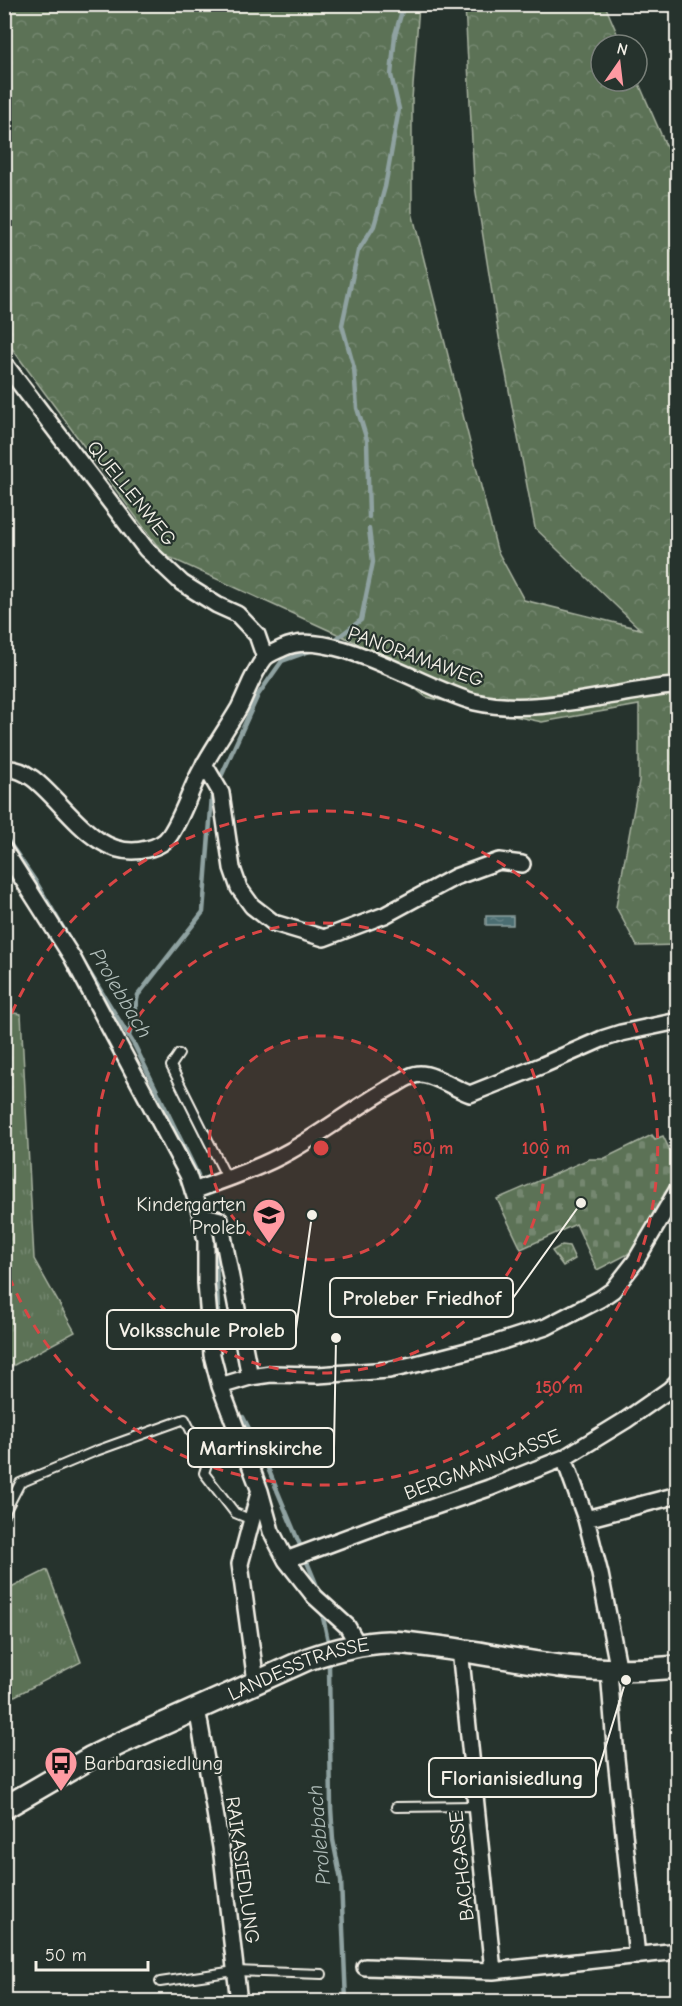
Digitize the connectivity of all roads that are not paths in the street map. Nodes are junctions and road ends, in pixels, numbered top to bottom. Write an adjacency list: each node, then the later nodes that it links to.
1 (4, 363): 2 (street, QUELLENWEG)
2 (265, 658): 3 (street, PANORAMAWEG); 4 (street)
3 (678, 686)
4 (207, 768): 5 (street); 7 (street)
5 (4, 769)
6 (4, 850): 12 (street)
7 (522, 864)
8 (678, 1021): 10 (street)
9 (180, 1054): 10 (lane)
10 (227, 1178): 12 (street)
11 (678, 1190): 14 (street)
12 (193, 1191): 13 (street)
13 (201, 1215): 14 (street); 16 (street)
14 (250, 1377): 16 (street)
15 (678, 1381): 18 (street, BERGMANNGASSE)
16 (225, 1384): 17 (street)
17 (241, 1440): 19 (lane); 20 (street)
18 (564, 1458): 23 (street); 25 (street, BERGMANNGASSE)
19 (207, 1463): 22 (lane); 24 (lane)
20 (260, 1491): 24 (street); 25 (street)
21 (678, 1495): 23 (street)
22 (4, 1514)
23 (586, 1519): 29 (street)
24 (252, 1520): 30 (street)
25 (300, 1555): 26 (street)
26 (358, 1645): 27 (main road, LANDESSTRASSE); 30 (main road, LANDESSTRASSE)
27 (460, 1649): 29 (main road, LANDESSTRASSE); 32 (street, BACHGASSE)
28 (678, 1667): 29 (main road, LANDESSTRASSE)
29 (614, 1671): 36 (street)
30 (256, 1682): 31 (main road, LANDESSTRASSE)
31 (197, 1708): 34 (main road, LANDESSTRASSE); 38 (street, RAIKASIEDLUNG)
32 (476, 1806): 33 (lane); 39 (street, BACHGASSE)
33 (396, 1807)
34 (4, 1808)
35 (678, 1951): 36 (street)
36 (637, 1956): 39 (street)
37 (365, 1967): 39 (street)
38 (235, 1971): 40 (lane); 41 (lane); 42 (street, RAIKASIEDLUNG)
39 (493, 1971)
40 (322, 1974)
41 (160, 1982)
42 (239, 2001)

